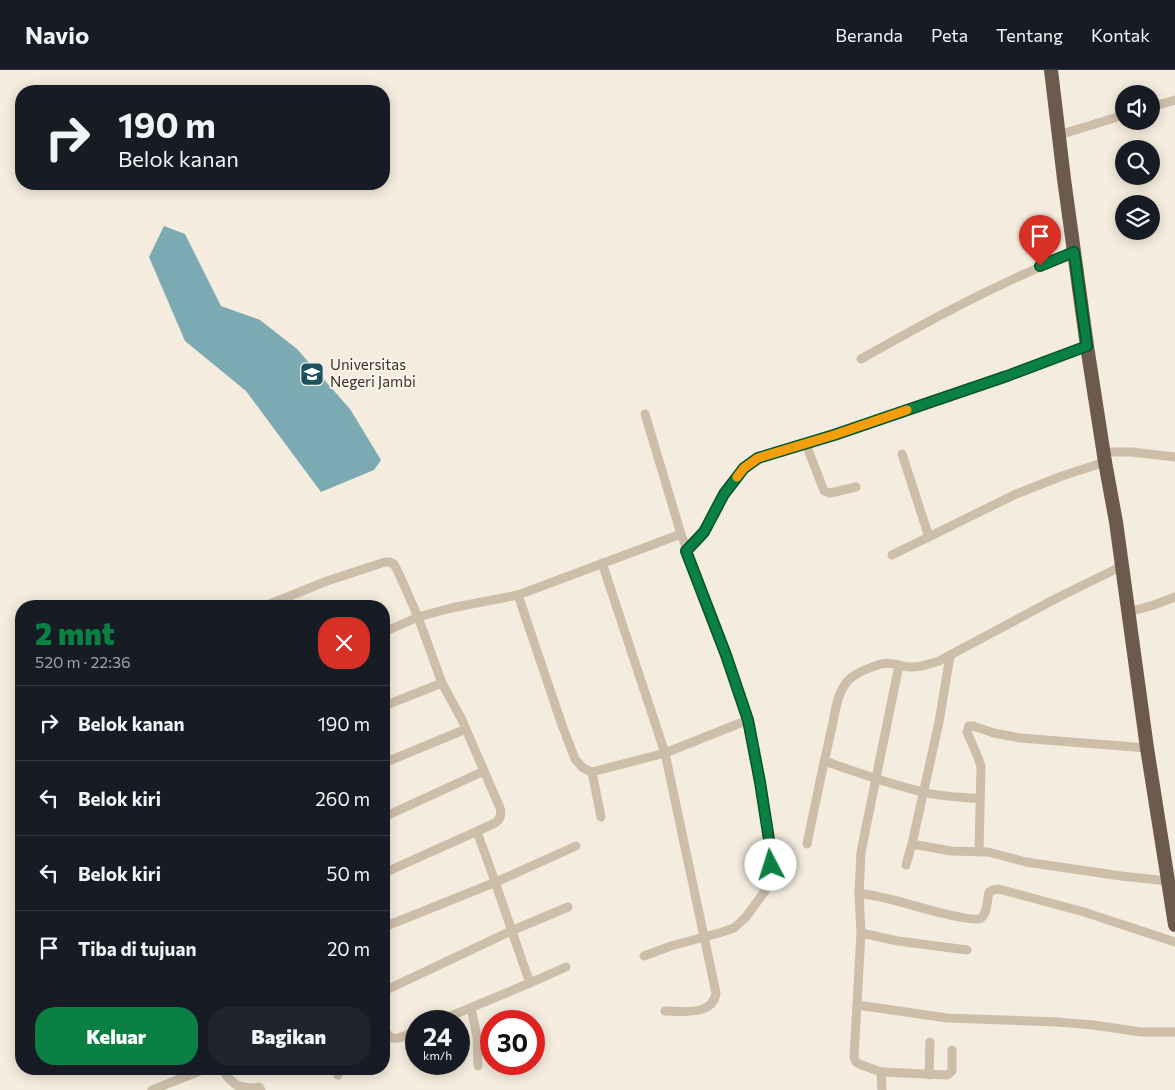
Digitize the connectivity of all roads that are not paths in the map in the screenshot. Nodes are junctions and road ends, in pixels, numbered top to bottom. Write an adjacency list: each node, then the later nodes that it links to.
1 (1051, 70): 5 (highway)
2 (1175, 100): 3 (street)
3 (1160, 104)
4 (1115, 118): 5 (street)
5 (1059, 135): 6 (highway)
6 (1074, 252): 7 (highway); 8 (street)
7 (1087, 346): 10 (street); 13 (highway)
8 (861, 358)
9 (645, 414): 15 (street)
10 (806, 444): 14 (street); 17 (street)
11 (902, 454): 16 (street)
12 (1175, 456): 13 (street)
13 (1104, 457): 16 (street); 20 (highway)
14 (856, 487)
15 (681, 534): 17 (street); 19 (street)
16 (929, 537): 18 (street)
17 (686, 551): 31 (street)
18 (892, 555)
19 (602, 563): 21 (street); 34 (street)
20 (1122, 566): 24 (highway); 27 (street)
21 (518, 595): 25 (street); 38 (street)
22 (1175, 597): 24 (street)
23 (280, 600): 25 (street)
24 (1128, 612): 33 (highway)
25 (418, 617): 26 (street); 29 (street)
26 (390, 629)
27 (950, 656): 28 (street); 40 (street)
28 (899, 664): 36 (street); 39 (street)
29 (442, 683): 30 (street); 32 (street)
30 (390, 704)
31 (748, 720): 34 (street); 60 (street)
32 (466, 728): 35 (street); 37 (street)
33 (1147, 748): 41 (street); 51 (highway)
34 (665, 753): 38 (street); 60 (street)
35 (390, 760)
36 (824, 761): 39 (street); 45 (street)
37 (484, 771): 42 (street); 44 (street)
38 (592, 772): 43 (street)
39 (875, 779): 40 (street); 53 (street)
40 (923, 792): 41 (street); 46 (street)
41 (980, 799): 48 (street)
42 (390, 815)
43 (601, 817)
44 (477, 832): 50 (street); 52 (street)
45 (807, 844)
46 (912, 844): 48 (street); 49 (street)
47 (576, 846): 52 (street)
48 (979, 852): 51 (street)
49 (906, 865)
50 (390, 870)
51 (1168, 881): 55 (highway)
52 (496, 882): 56 (street); 58 (street)
53 (859, 893): 59 (street); 61 (street)
54 (568, 907): 58 (street)
55 (1175, 921): 57 (highway)
56 (390, 925)
57 (1175, 926)
58 (511, 931): 65 (street); 66 (street)
59 (861, 933): 62 (street); 67 (street)
60 (703, 937): 63 (street); 70 (street)
61 (1175, 942)
62 (967, 950)
63 (644, 956)
64 (566, 967): 65 (street)
65 (530, 983): 68 (street)
66 (390, 988)
67 (857, 1005): 71 (street); 77 (street)
68 (471, 1008): 69 (street); 76 (street)
69 (466, 1010)
70 (665, 1011)
71 (1175, 1032)
72 (405, 1035): 73 (street)
73 (390, 1036)
74 (930, 1042): 78 (street)
75 (952, 1050): 78 (street)
76 (478, 1066)
77 (882, 1072): 78 (street); 83 (street)
78 (929, 1074)
79 (190, 1075): 81 (street)
80 (226, 1075): 82 (street)
81 (152, 1090)
82 (260, 1090)
83 (882, 1090)

